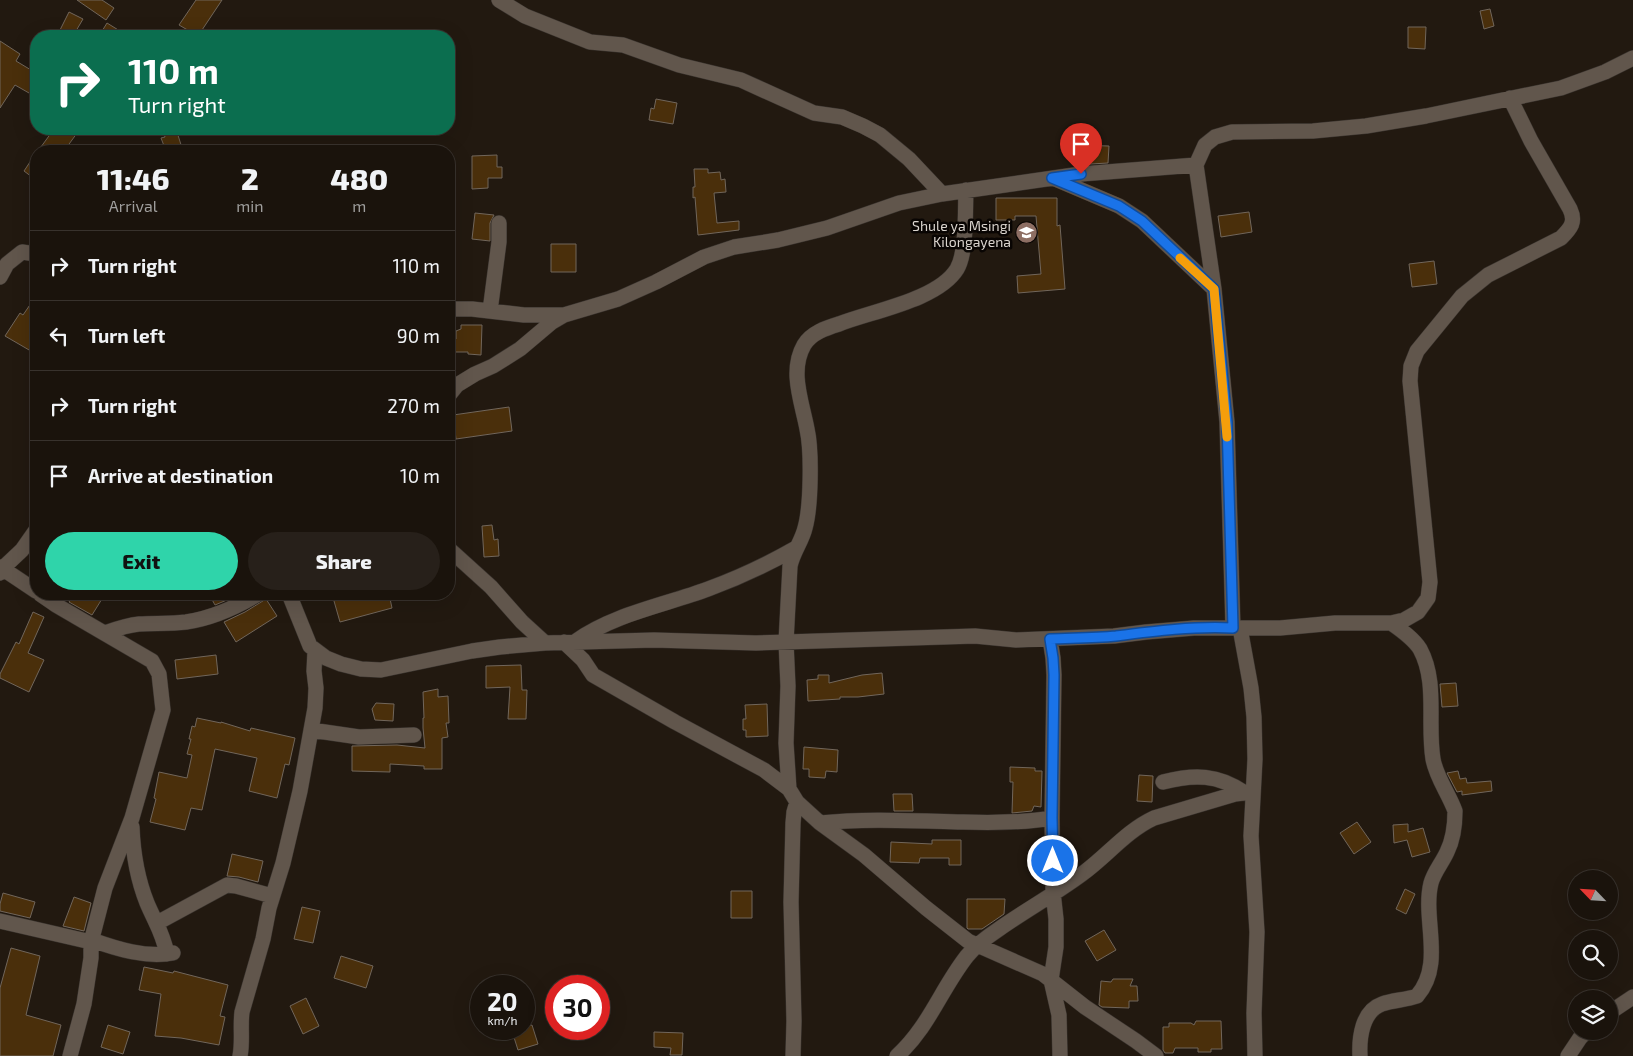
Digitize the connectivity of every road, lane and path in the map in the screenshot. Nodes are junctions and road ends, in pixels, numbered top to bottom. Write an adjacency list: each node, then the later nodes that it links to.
1 (499, 0): 7 (street)
2 (1633, 58): 3 (street)
3 (1510, 98): 4 (street); 24 (street)
4 (1196, 165): 5 (street); 11 (street)
5 (1052, 178): 6 (street); 11 (street)
6 (966, 190): 7 (street); 17 (street)
7 (942, 194): 14 (street)
8 (499, 223): 13 (street)
9 (30, 253): 10 (street)
10 (0, 276)
11 (1214, 289): 25 (street)
12 (455, 309): 13 (street)
13 (490, 311): 14 (street)
14 (564, 315): 15 (street)
15 (455, 388)
16 (30, 539): 19 (street)
17 (796, 548): 28 (street); 29 (street)
18 (455, 554): 30 (street)
19 (1, 569): 20 (street)
20 (30, 587)
21 (49, 600): 26 (street)
22 (248, 600): 26 (street)
23 (291, 600): 31 (street)
24 (1392, 623): 25 (street); 57 (street)
25 (1236, 628): 27 (street); 35 (street)
26 (105, 633): 37 (street)
27 (1050, 639): 29 (street); 38 (street)
28 (569, 642): 29 (street); 30 (street); 36 (street)
29 (786, 642): 36 (street)
30 (545, 643): 31 (street)
31 (315, 650): 32 (street)
32 (311, 730): 33 (street); 41 (street)
33 (414, 735)
34 (1162, 782): 35 (street)
35 (1249, 792): 40 (street); 56 (street)
36 (793, 796): 39 (street); 52 (street)
37 (132, 818): 43 (street); 44 (street)
38 (1052, 818): 39 (street); 40 (street)
39 (820, 823): 45 (street)
40 (1054, 892): 45 (street); 46 (street)
41 (272, 896): 43 (street); 51 (street)
42 (0, 922): 44 (street)
43 (157, 923): 44 (street)
44 (92, 941): 50 (street)
45 (976, 946): 46 (street); 53 (street)
46 (1051, 980): 54 (street); 55 (street)
47 (1633, 997): 48 (street)
48 (1618, 1007)
49 (1579, 1040): 58 (street)
50 (70, 1056)
51 (240, 1056)
52 (793, 1056)
53 (898, 1056)
54 (1060, 1056)
55 (1156, 1056)
56 (1256, 1056)
57 (1360, 1056)
58 (1568, 1056)

